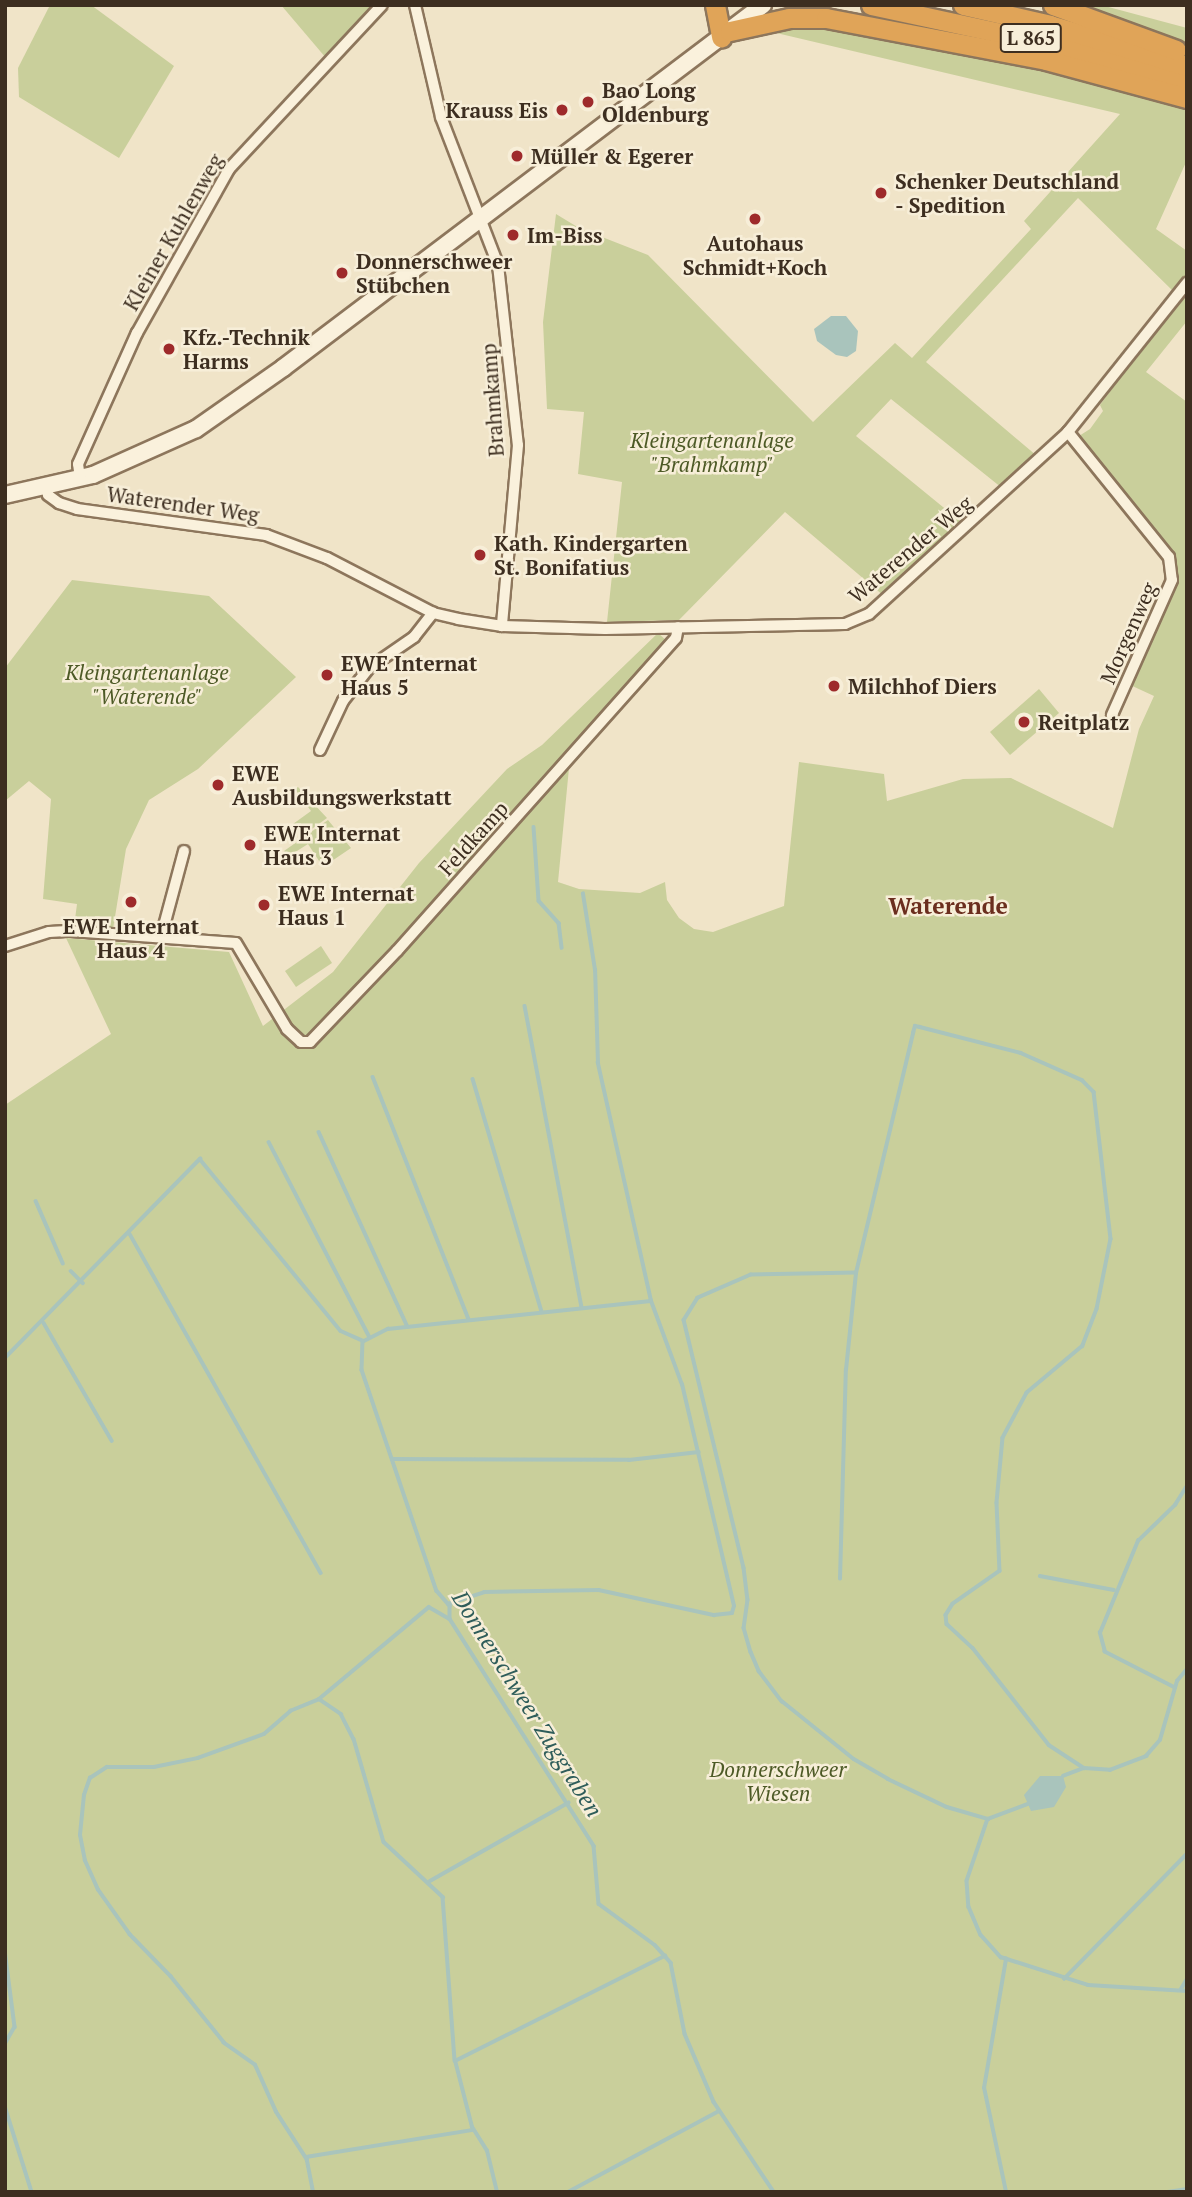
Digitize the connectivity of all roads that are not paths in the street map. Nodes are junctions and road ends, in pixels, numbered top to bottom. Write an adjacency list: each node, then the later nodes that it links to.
1 (382, 5): 17 (street, Kleiner Kuhlenweg)
2 (415, 5): 14 (street, Brahmkamp)
3 (715, 5): 9 (highway)
4 (763, 5): 9 (main road)
5 (871, 5): 12 (highway, L 865)
6 (963, 5): 11 (highway, L 865)
7 (1053, 5): 10 (highway)
8 (805, 11): 9 (highway); 13 (highway)
9 (726, 34): 14 (main road)
10 (1187, 55)
11 (1187, 66)
12 (1187, 84)
13 (1187, 98)
14 (480, 218): 17 (main road); 21 (street, Brahmkamp)
15 (1187, 284): 16 (street, Waterender Weg)
16 (1068, 432): 22 (street, Waterender Weg); 23 (street, Morgenweg)
17 (80, 478): 18 (main road)
18 (46, 487): 19 (main road); 20 (street, Waterender Weg)
19 (5, 495)
20 (433, 613): 21 (street, Waterender Weg); 24 (street)
21 (502, 626): 22 (street, Waterender Weg)
22 (678, 627): 26 (street, Feldkamp)
23 (1112, 715)
24 (320, 750)
25 (184, 851): 26 (street)
26 (161, 937): 27 (street, Feldkamp)
27 (5, 946)

